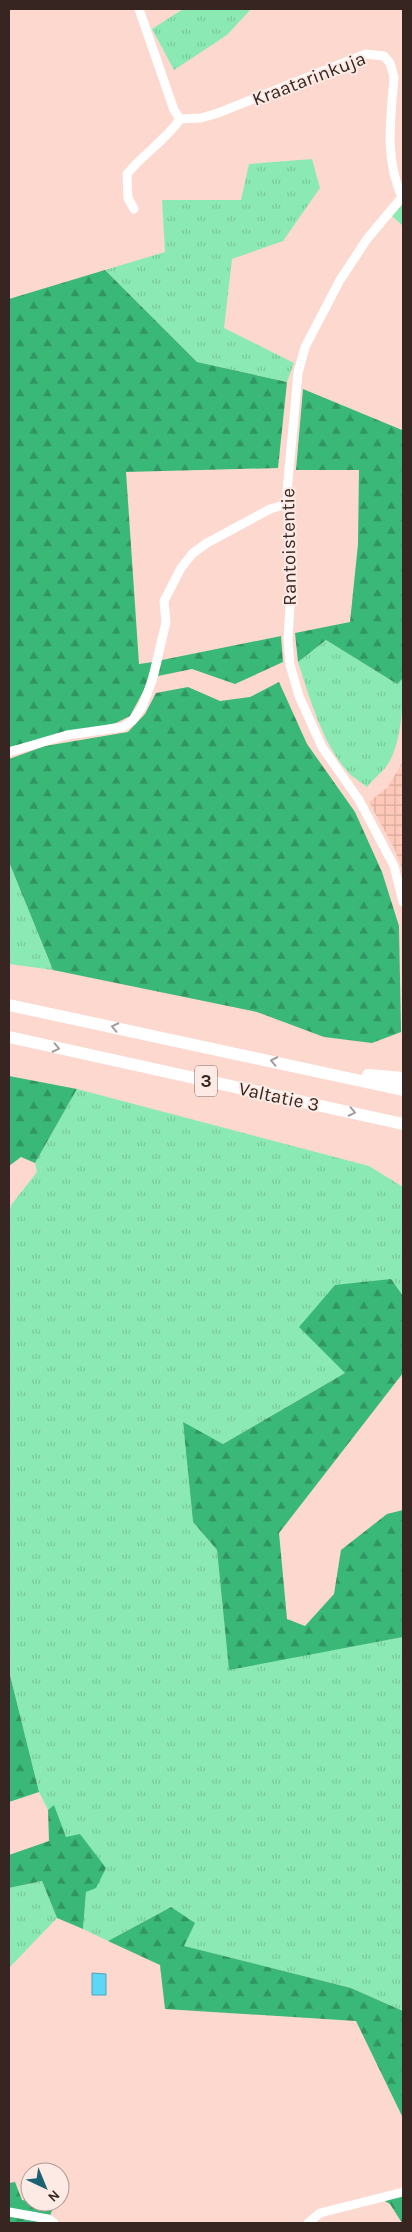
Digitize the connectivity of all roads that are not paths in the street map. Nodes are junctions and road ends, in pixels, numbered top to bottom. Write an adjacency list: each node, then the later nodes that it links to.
1 (139, 9): 2 (street)
2 (180, 118): 3 (street, Kraatarinkuja); 4 (street)
3 (402, 196): 5 (street, Rantoistentie)
4 (134, 209)
5 (287, 504): 6 (street); 7 (street, Rantoistentie)
6 (9, 752)
7 (403, 902)
8 (9, 1005): 10 (highway, Valtatie 3 / 3, one-way to 8)
9 (9, 1037): 13 (highway, Valtatie 3 / 3, one-way to 13)
10 (322, 1071): 11 (highway); 12 (highway, Valtatie 3 / 3)
11 (403, 1078)
12 (403, 1090)
13 (403, 1124)
14 (403, 2192): 17 (street)
15 (9, 2212): 16 (street)
16 (54, 2223)
17 (308, 2223)

